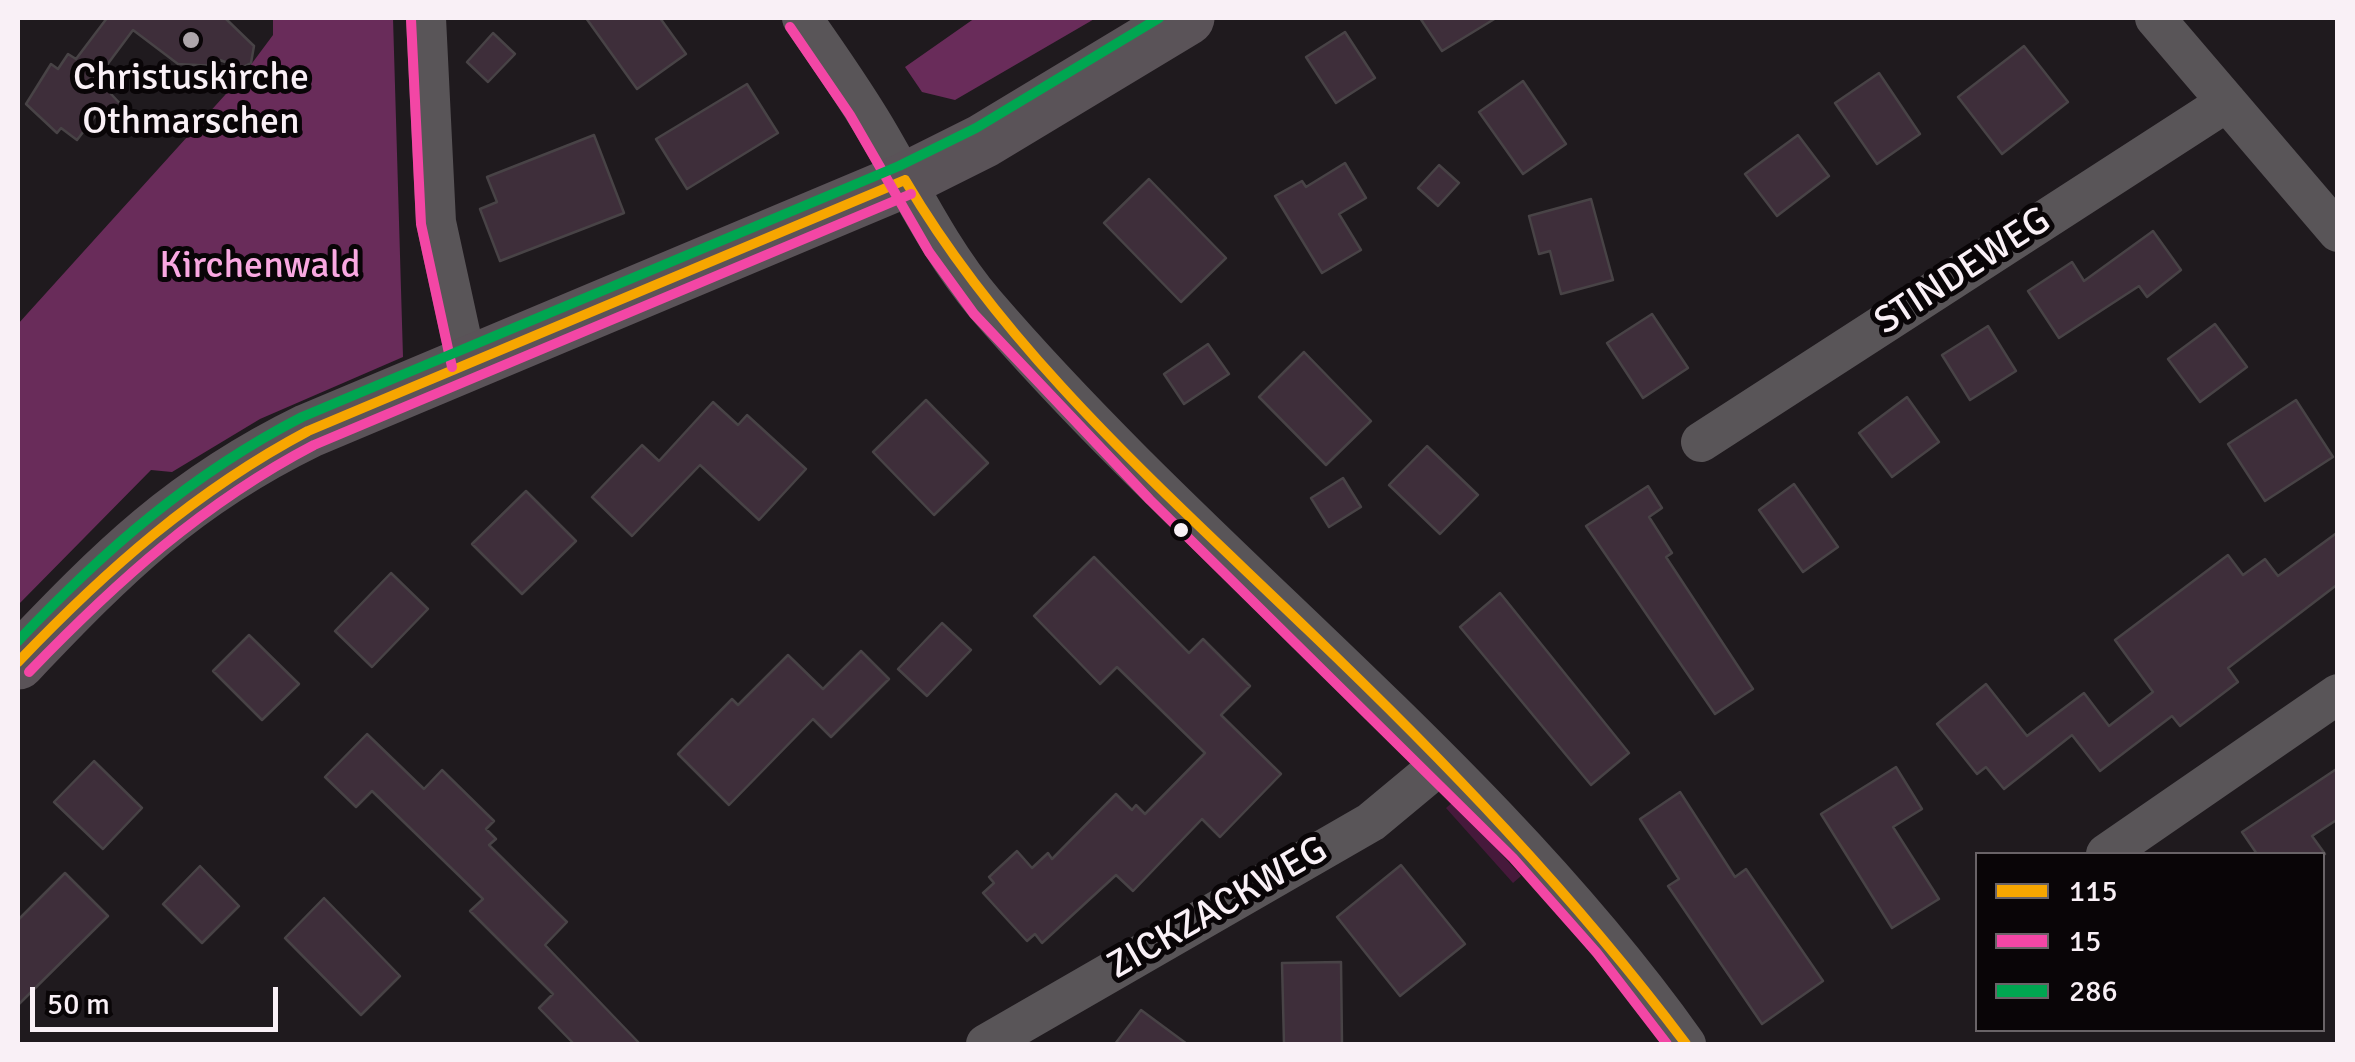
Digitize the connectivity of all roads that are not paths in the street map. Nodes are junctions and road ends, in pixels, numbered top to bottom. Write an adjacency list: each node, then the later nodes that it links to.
1 (426, 18): 8 (street)
2 (802, 18): 6 (street)
3 (1187, 18): 6 (street)
4 (2155, 18): 5 (street)
5 (2227, 102): 7 (street); 9 (street, STINDEWEG)
6 (905, 180): 8 (street); 12 (street)
7 (2338, 232)
8 (467, 364): 10 (street)
9 (1700, 442)
10 (18, 662)
11 (2338, 694): 13 (street)
12 (1442, 763): 14 (street, ZICKZACKWEG); 15 (street)
13 (2109, 852)
14 (986, 1044)
15 (1686, 1044)

